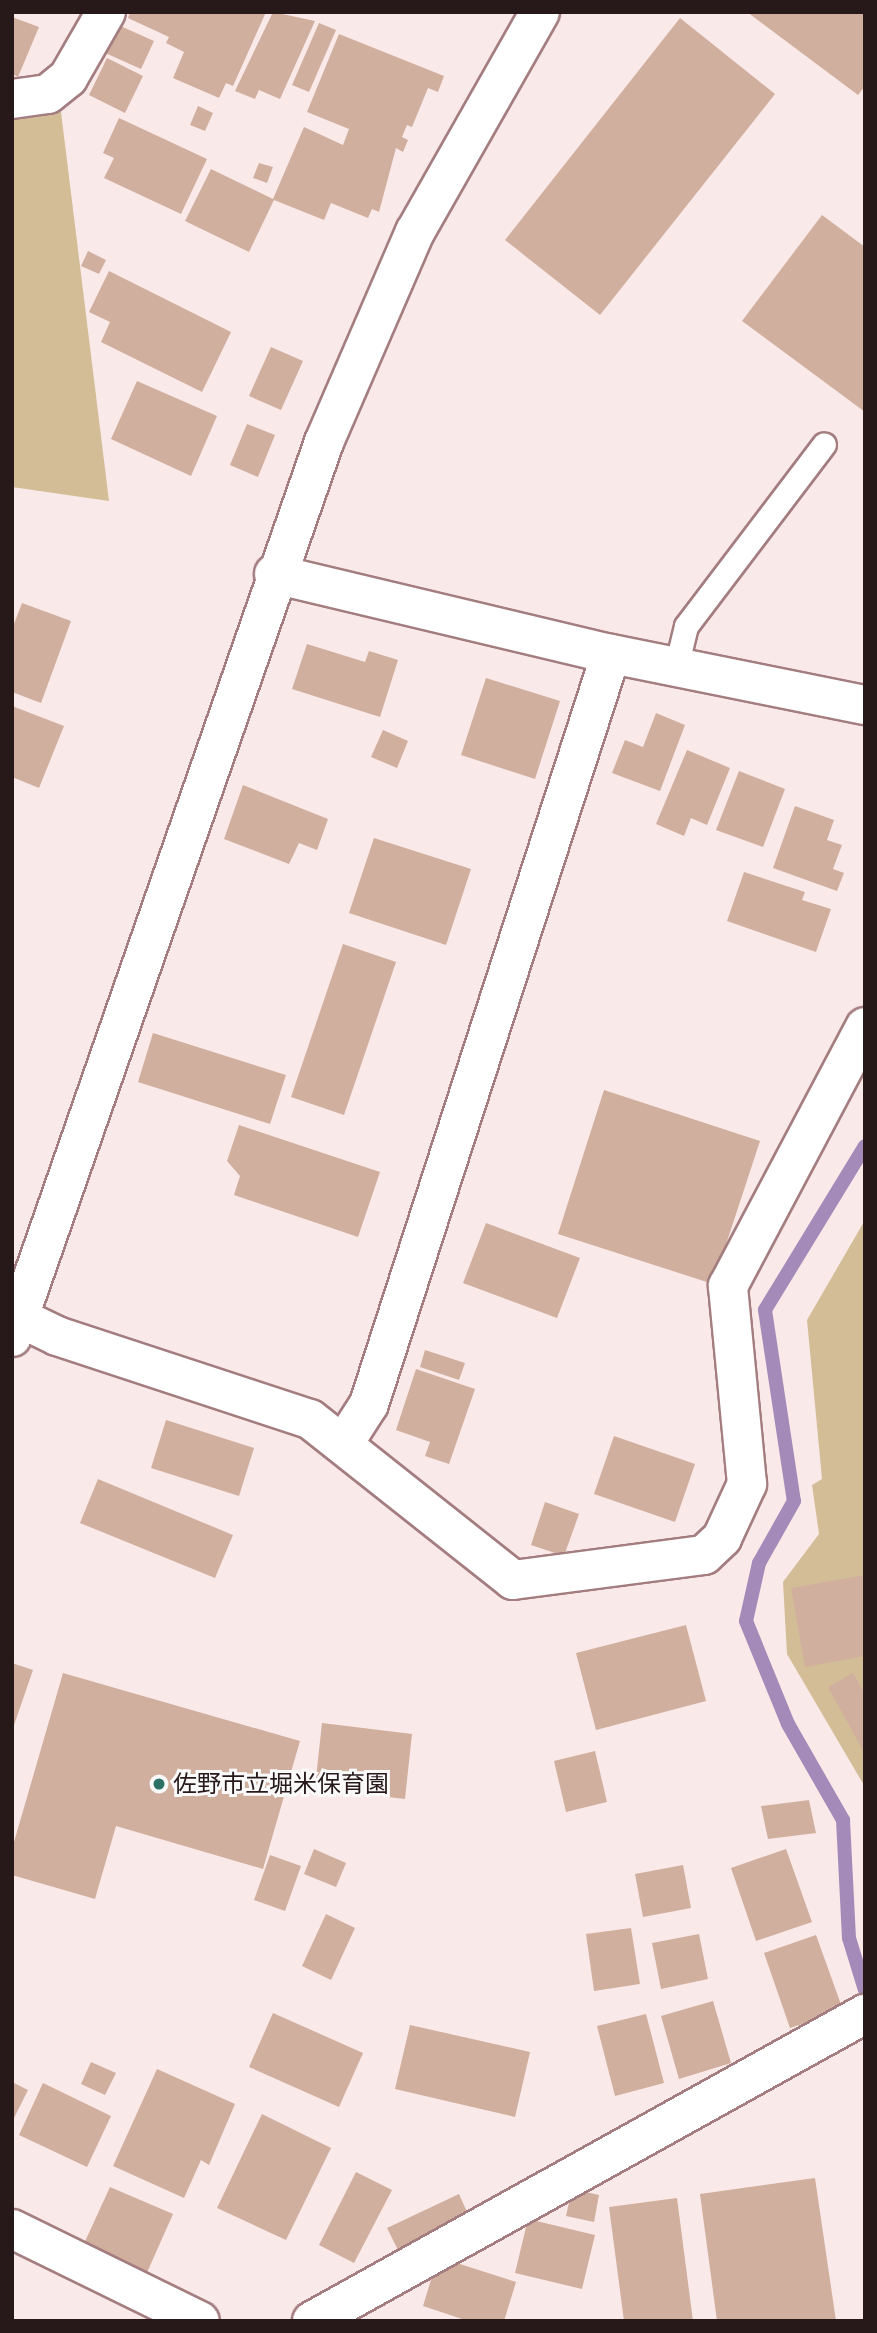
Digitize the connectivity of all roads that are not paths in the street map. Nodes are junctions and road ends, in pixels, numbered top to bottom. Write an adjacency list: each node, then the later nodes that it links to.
1 (106, 12): 3 (street)
2 (540, 12): 5 (street)
3 (12, 99)
4 (824, 444): 7 (lane)
5 (274, 574): 6 (street); 10 (street)
6 (611, 654): 7 (street); 11 (street)
7 (676, 667): 8 (street)
8 (865, 705)
9 (865, 1027): 11 (street)
10 (16, 1327): 11 (street)
11 (344, 1443)
12 (865, 2014): 15 (street)
13 (12, 2229): 14 (street)
14 (200, 2321)
15 (312, 2321)

